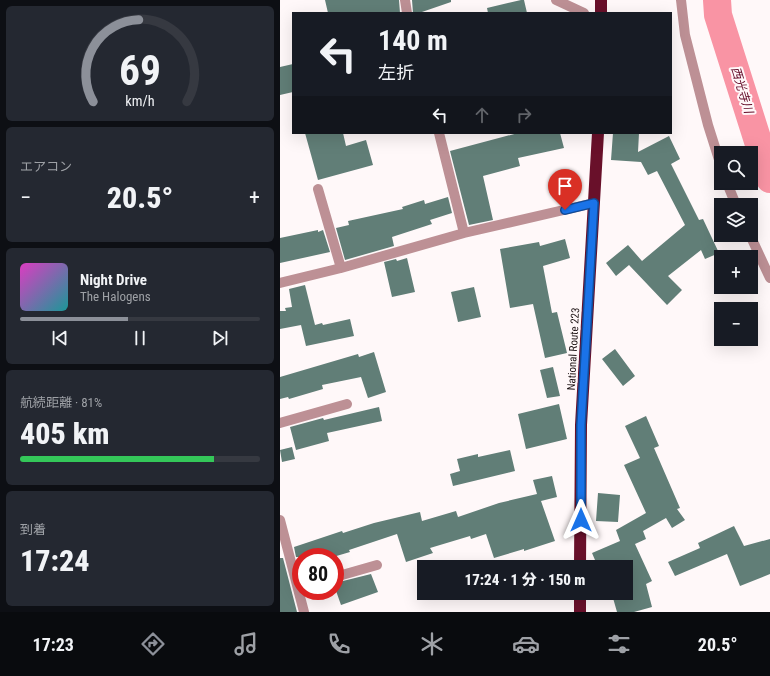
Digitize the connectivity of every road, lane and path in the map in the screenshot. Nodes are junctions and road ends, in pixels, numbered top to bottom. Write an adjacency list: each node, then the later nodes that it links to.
1 (405, 0): 5 (street)
2 (556, 0): 6 (street)
3 (601, 0): 7 (highway)
4 (681, 0): 10 (street)
5 (407, 12)
6 (582, 12)
7 (601, 12)
8 (439, 134): 13 (street)
9 (598, 134): 12 (highway, National Route 223)
10 (715, 146)
11 (318, 189): 15 (street)
12 (594, 203): 13 (street); 21 (highway, National Route 223)
13 (464, 233): 15 (street)
14 (753, 242): 16 (street)
15 (341, 268): 17 (street)
16 (770, 278)
17 (280, 283)
18 (347, 404): 19 (street)
19 (280, 423)
20 (280, 520): 22 (street)
21 (580, 560)
22 (292, 563)
23 (377, 565): 24 (street)
24 (344, 574)
25 (302, 600): 27 (street)
26 (580, 600): 28 (highway)
27 (304, 612)
28 (580, 612)

